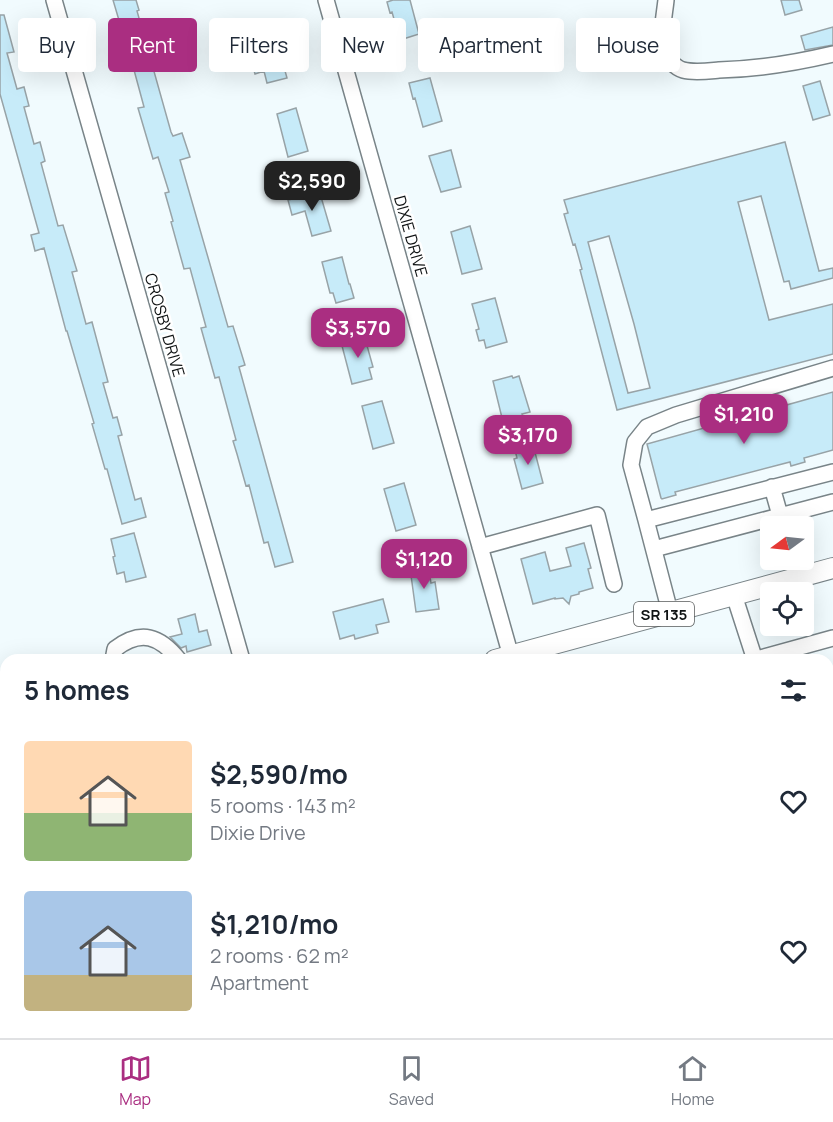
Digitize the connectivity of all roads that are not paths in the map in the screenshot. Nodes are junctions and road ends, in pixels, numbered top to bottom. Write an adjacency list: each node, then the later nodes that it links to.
1 (54, 0): 24 (street, CROSBY DRIVE)
2 (326, 0): 13 (street, DIXIE DRIVE)
3 (666, 0): 4 (street)
4 (833, 54)
5 (833, 368): 11 (street)
6 (833, 472): 7 (street)
7 (772, 487): 9 (street); 11 (street)
8 (833, 502): 10 (street)
9 (781, 516)
10 (795, 516)
11 (646, 520): 14 (street)
12 (760, 526): 14 (street)
13 (480, 547): 18 (street); 25 (street, DIXIE DRIVE)
14 (654, 549): 20 (street)
15 (814, 568): 16 (main road, SR 135)
16 (833, 568)
17 (793, 570): 19 (main road, SR 135)
18 (614, 584)
19 (734, 595): 20 (main road, SR 135); 27 (street)
20 (670, 612): 26 (main road, SR 135)
21 (833, 638): 28 (street)
22 (114, 654): 23 (street)
23 (175, 654)
24 (240, 654)
25 (505, 654)
26 (520, 654)
27 (752, 654)
28 (776, 654)

